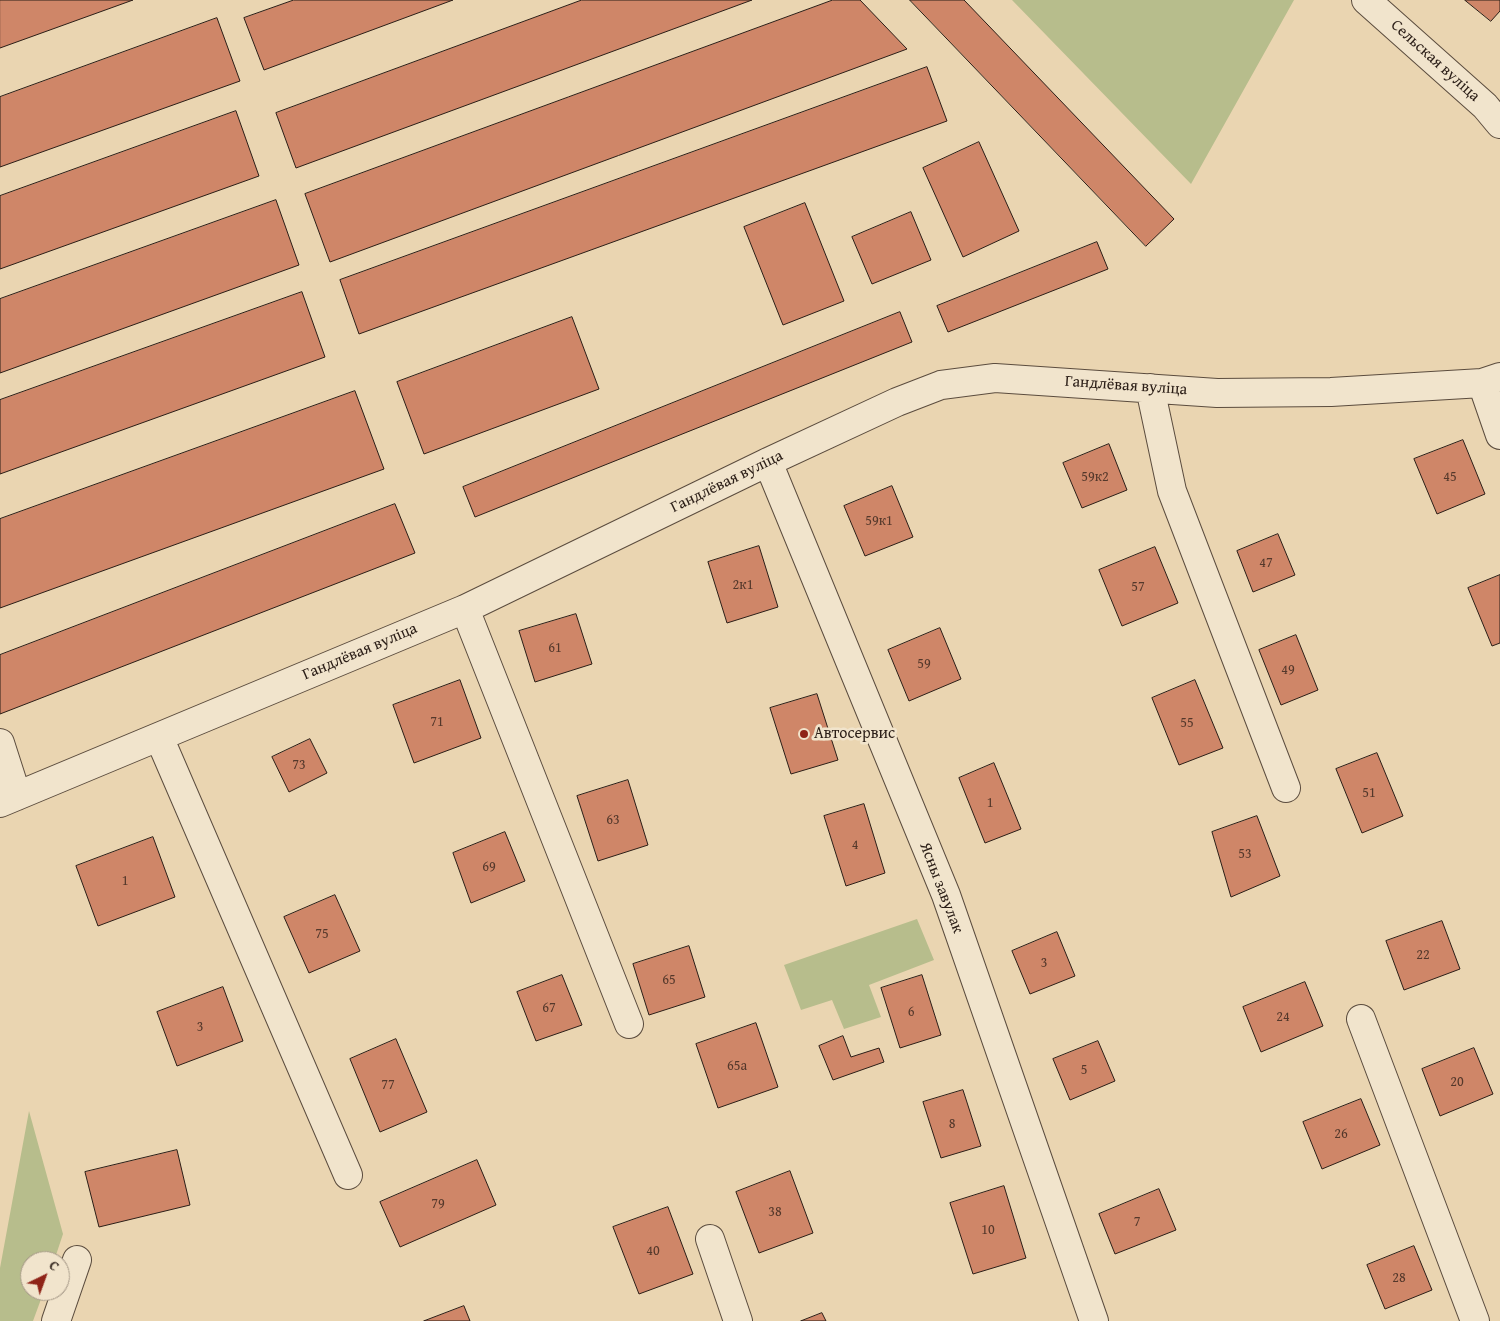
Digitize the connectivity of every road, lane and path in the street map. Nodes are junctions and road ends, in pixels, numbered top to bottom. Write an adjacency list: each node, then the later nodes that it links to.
1 (1379, 4): 2 (street, Сельская вуліца)
2 (1500, 124)
3 (1491, 380): 4 (street, Гандлёвая вуліца); 5 (street)
4 (1150, 388): 6 (street, Гандлёвая вуліца); 10 (street)
5 (1500, 435)
6 (768, 462): 7 (street, Гандлёвая вуліца); 19 (street, Ясны завулак)
7 (465, 608): 8 (street, Гандлёвая вуліца); 13 (street)
8 (159, 737): 11 (street, Гандлёвая вуліца); 14 (street)
9 (0, 743): 11 (street)
10 (1286, 788)
11 (8, 800)
12 (1361, 1019): 20 (street)
13 (629, 1024)
14 (348, 1175)
15 (710, 1239): 18 (street)
16 (77, 1260): 17 (street)
17 (56, 1321)
18 (738, 1321)
19 (1094, 1321)
20 (1475, 1321)

